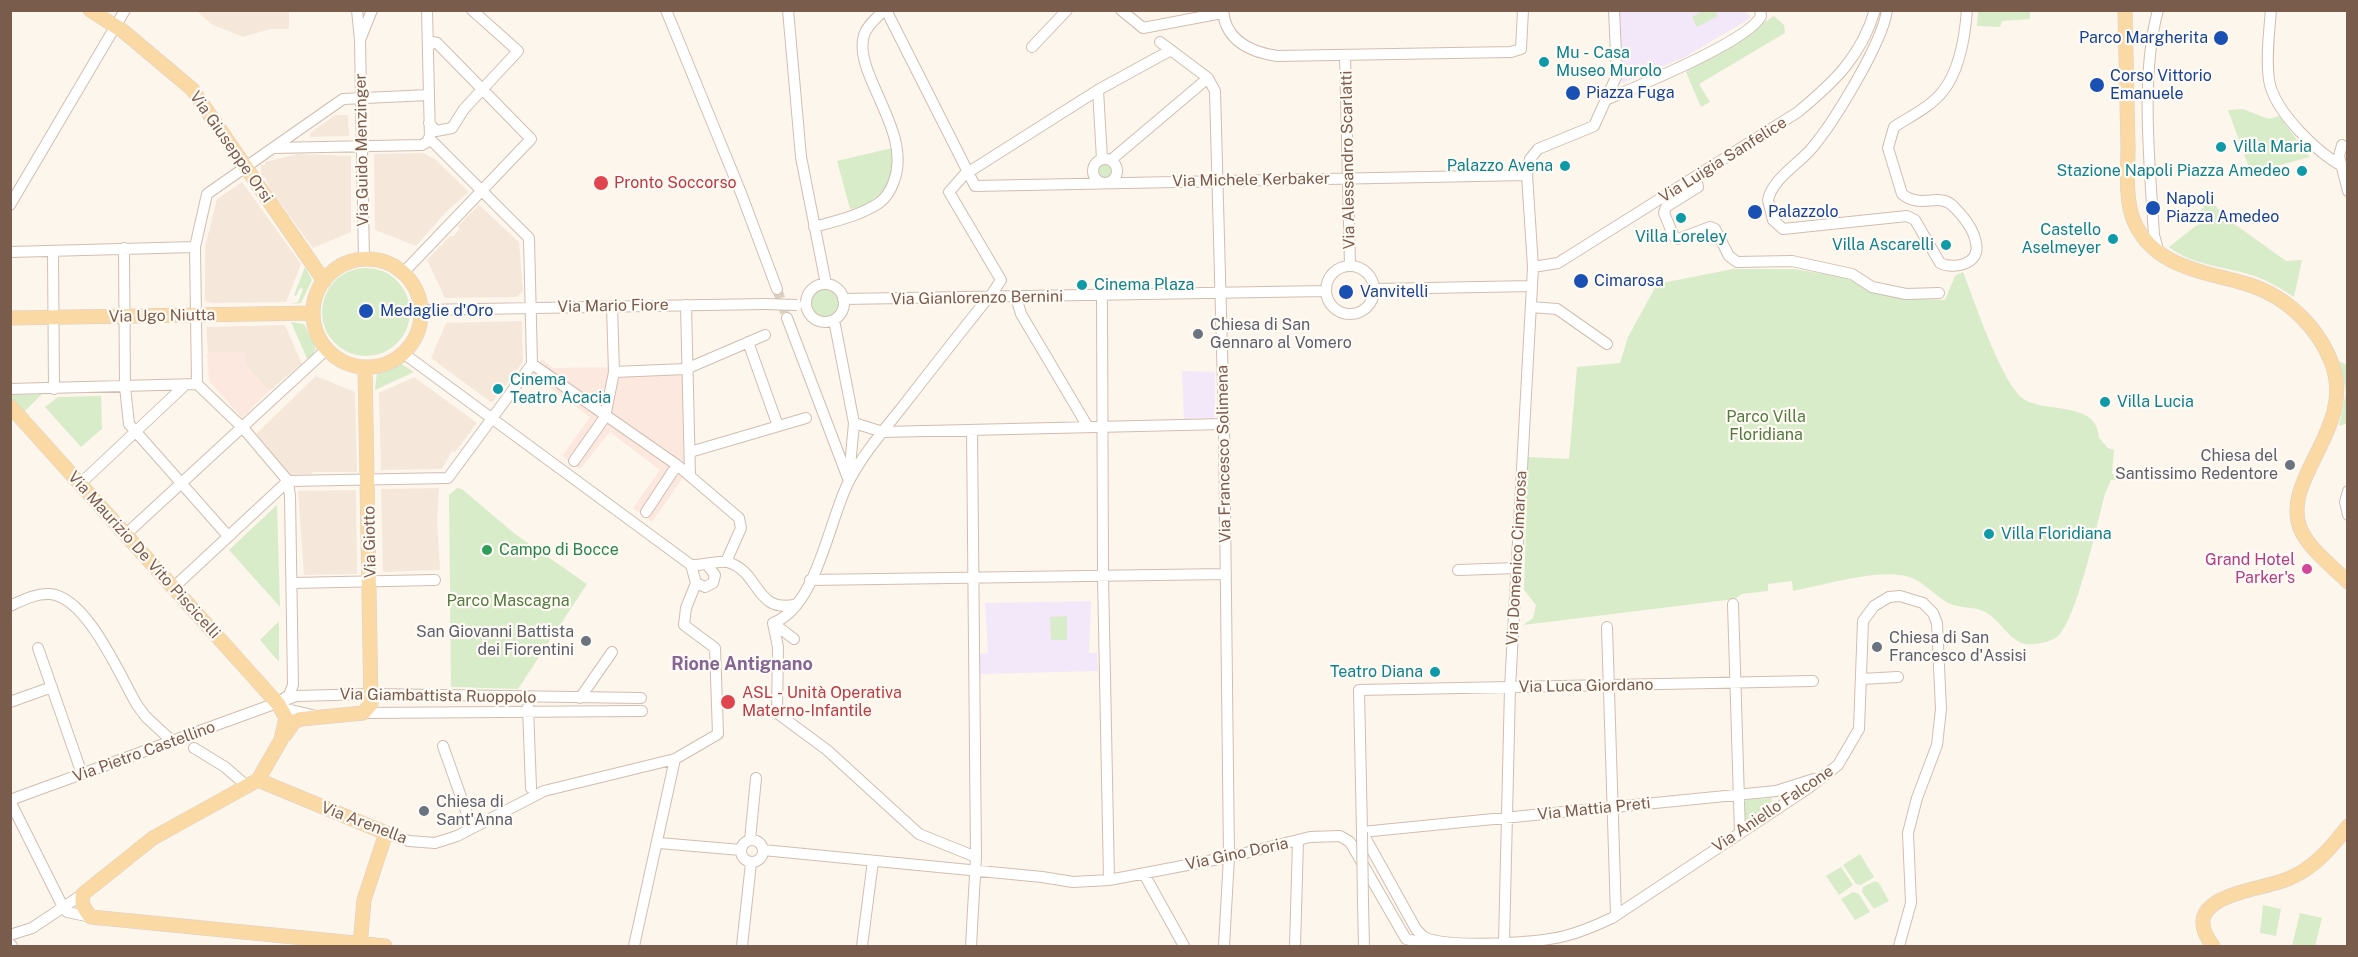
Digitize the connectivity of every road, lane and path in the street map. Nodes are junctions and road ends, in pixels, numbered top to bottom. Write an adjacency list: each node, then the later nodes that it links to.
1 (90, 10): 22 (main road, Via Giuseppe Orsi)
2 (124, 10): 22 (street)
3 (357, 10): 23 (street, Via Guido Menzinger)
4 (372, 10): 23 (street)
5 (427, 10): 26 (street)
6 (472, 10): 30 (street)
7 (666, 10): 68 (street)
8 (788, 10): 55 (street)
9 (885, 10): 44 (street); 55 (street)
10 (1067, 10): 25 (street)
11 (1121, 10): 21 (street)
12 (1523, 10): 28 (street)
13 (1614, 10): 34 (street)
14 (1760, 10): 34 (street)
15 (1875, 10): 47 (street, Via Luigia Sanfelice)
16 (1887, 10): 17 (street)
17 (1967, 10)
18 (2125, 10): 54 (main road)
19 (2158, 10): 53 (street)
20 (2271, 10): 39 (street)
21 (1222, 12): 28 (street)
22 (115, 25): 42 (main road, Via Giuseppe Orsi); 52 (street)
23 (360, 40): 33 (street, Via Guido Menzinger)
24 (1160, 42): 27 (street)
25 (1032, 47)
26 (428, 48): 30 (street); 32 (street)
27 (1171, 51): 29 (street); 31 (street)
28 (1345, 55): 46 (street, Via Alessandro Scarlatti)
29 (1208, 78): 41 (street); 48 (street, Via Francesco Solimena)
30 (484, 88): 35 (street); 50 (street)
31 (1098, 90): 41 (street); 44 (street)
32 (429, 96): 33 (street); 35 (street)
33 (361, 97): 38 (street, Via Guido Menzinger); 40 (street)
34 (1608, 99): 45 (street)
35 (429, 123): 36 (street)
36 (430, 136): 38 (street); 50 (street)
37 (2345, 144): 39 (street); 43 (street)
38 (362, 146): 40 (street); 61 (street, Via Guido Menzinger)
39 (2315, 147): 43 (street)
40 (273, 148): 42 (street)
41 (1106, 159): 49 (street); 49 (street)
42 (245, 167): 56 (street); 65 (main road, Via Giuseppe Orsi)
43 (2345, 167): 51 (street)
44 (968, 173): 49 (street, Via Michele Kerbaker); 74 (street)
45 (1527, 175): 46 (street, Via Michele Kerbaker); 63 (street, Via Domenico Cimarosa)
46 (1348, 178): 48 (street, Via Michele Kerbaker); 62 (street, Via Alessandro Scarlatti)
47 (1696, 178): 63 (street, Via Luigia Sanfelice); 71 (street)
48 (1218, 181): 49 (street, Via Michele Kerbaker); 72 (street, Via Francesco Solimena)
49 (1104, 183)
50 (481, 191): 64 (street); 81 (street)
51 (2348, 191)
52 (10, 204)
53 (2153, 211): 54 (street); 60 (street)
54 (2131, 212): 60 (main road)
55 (814, 227): 66 (street)
56 (195, 247): 57 (street); 84 (street)
57 (124, 248): 58 (street); 86 (street)
58 (53, 251): 59 (street); 85 (street)
59 (10, 252)
60 (2159, 253): 142 (main road)
61 (364, 259): 64 (main road); 65 (main road)
62 (1350, 265): 69 (street); 70 (street)
63 (1533, 267): 67 (street, Via Domenico Cimarosa)
64 (403, 273): 82 (main road)
65 (324, 281): 83 (main road)
66 (826, 284): 76 (street); 78 (street)
67 (1532, 286): 69 (street); 80 (street, Via Domenico Cimarosa)
68 (777, 289)
69 (1375, 289): 70 (street)
70 (1326, 291): 72 (street, Via Gianlorenzo Bernini)
71 (1939, 293)
72 (1221, 295): 73 (street, Via Gianlorenzo Bernini); 109 (street, Via Francesco Solimena)
73 (1102, 296): 75 (street, Via Gianlorenzo Bernini); 111 (street)
74 (989, 297): 75 (street, Via Gianlorenzo Bernini); 76 (street, Via Gianlorenzo Bernini); 116 (street)
75 (1016, 297): 112 (street)
76 (843, 299): 89 (street)
77 (686, 305): 78 (street, Via Mario Fiore, bridge); 79 (street, Via Mario Fiore); 97 (street)
78 (801, 305): 89 (street)
79 (612, 306): 81 (street, Via Mario Fiore); 98 (street)
80 (1531, 307): 92 (street); 134 (street, Via Domenico Cimarosa)
81 (531, 308): 82 (street, Via Mario Fiore); 95 (street)
82 (420, 310): 94 (main road)
83 (313, 313): 84 (main road, Via Ugo Niutta); 93 (main road)
84 (197, 315): 86 (main road, Via Ugo Niutta); 99 (street)
85 (54, 317): 86 (main road, Via Ugo Niutta); 87 (main road, Via Ugo Niutta); 103 (street)
86 (125, 317): 101 (street)
87 (10, 318)
88 (787, 318): 123 (street)
89 (834, 320): 108 (street)
90 (765, 335): 91 (street)
91 (748, 342): 97 (street); 110 (street)
92 (1607, 344)
93 (327, 349): 96 (main road); 113 (street)
94 (403, 353): 96 (main road); 106 (street)
95 (532, 364): 105 (street); 106 (street)
96 (365, 367): 121 (main road, Via Giotto)
97 (686, 369): 98 (street); 117 (street)
98 (614, 372): 105 (street)
99 (196, 384): 100 (street); 113 (street)
100 (184, 386): 101 (street); 115 (street)
101 (125, 387): 103 (street); 115 (street)
102 (10, 389): 103 (street)
103 (54, 389)
104 (10, 406): 124 (main road, Via Maurizio De Vito Piscicelli)
105 (605, 417): 118 (street); 119 (street)
106 (492, 418): 121 (street); 132 (street)
107 (806, 418): 110 (street)
108 (854, 423): 116 (street); 123 (street)
109 (1224, 424): 111 (street); 136 (street, Via Francesco Solimena)
110 (778, 426): 117 (street)
111 (1103, 426): 112 (street); 137 (street)
112 (1088, 427): 114 (street)
113 (244, 429): 122 (street); 125 (street)
114 (972, 430): 116 (street); 138 (street)
115 (133, 432): 124 (street); 125 (street)
116 (883, 432): 123 (street)
117 (690, 452): 120 (street)
118 (574, 461)
119 (677, 465): 120 (street); 127 (street)
120 (690, 475): 131 (street)
121 (368, 478): 122 (street); 141 (main road, Via Giotto)
122 (288, 481): 130 (street); 143 (street)
123 (849, 481): 140 (street)
124 (81, 483): 129 (main road, Via Maurizio De Vito Piscicelli)
125 (181, 485): 129 (street); 130 (street)
126 (2348, 491): 128 (street)
127 (646, 512)
128 (2348, 515)
129 (126, 535): 145 (main road, Via Maurizio De Vito Piscicelli)
130 (228, 536): 145 (street)
131 (726, 561): 133 (street); 146 (street)
132 (691, 565): 133 (street); 144 (street)
133 (708, 566): 144 (street)
134 (1517, 568): 135 (street); 160 (street, Via Domenico Cimarosa)
135 (1458, 570)
136 (1226, 574): 137 (street); 200 (street, Via Francesco Solimena)
137 (1103, 576): 138 (street); 205 (street)
138 (973, 578): 140 (street); 199 (street)
139 (435, 580): 141 (street)
140 (810, 580): 146 (street)
141 (370, 581): 143 (street); 161 (main road, Via Giotto)
142 (2348, 582)
143 (292, 583): 168 (street)
144 (696, 583): 179 (street, Via Arenella)
145 (173, 588): 168 (main road, Via Maurizio De Vito Piscicelli)
146 (798, 604): 149 (street)
147 (1733, 604): 157 (street)
148 (10, 606): 176 (street)
149 (773, 623): 151 (street); 199 (street)
150 (1607, 627): 158 (street)
151 (794, 639)
152 (38, 648): 159 (street)
153 (612, 652): 164 (street)
154 (1898, 677): 155 (street)
155 (1861, 679): 181 (street, Via Aniello Falcone); 223 (street, Via Aniello Falcone)
156 (1813, 681): 157 (street, Via Luca Giordano)
157 (1737, 682): 158 (street, Via Luca Giordano); 185 (street)
158 (1609, 686): 160 (street, Via Luca Giordano); 187 (street)
159 (52, 687): 167 (street); 180 (street)
160 (1510, 688): 188 (street, Via Domenico Cimarosa); 191 (street, Via Luca Giordano)
161 (372, 694): 162 (street, Via Giambattista Ruoppolo); 168 (street, Via Giambattista Ruoppolo); 171 (main road, Via Giotto)
162 (445, 695): 163 (street, Via Giambattista Ruoppolo); 172 (street)
163 (527, 697): 164 (street, Via Giambattista Ruoppolo); 173 (street)
164 (580, 698): 166 (street, Via Giambattista Ruoppolo)
165 (642, 698): 166 (street, Via Giambattista Ruoppolo)
166 (623, 699): 169 (street)
167 (10, 702)
168 (278, 704): 174 (street, Via Giambattista Ruoppolo); 175 (main road); 176 (street, Via Pietro Castellino)
169 (627, 711): 170 (street, Via Giambattista Ruoppolo); 173 (street, Via Giambattista Ruoppolo)
170 (642, 711)
171 (363, 713): 172 (street, Via Giambattista Ruoppolo); 174 (main road, Via Giambattista Ruoppolo)
172 (441, 713): 173 (street, Via Giambattista Ruoppolo)
173 (528, 713): 184 (street)
174 (316, 716): 175 (main road, Via Giambattista Ruoppolo)
175 (281, 740): 183 (main road)
176 (173, 742): 180 (street, Via Pietro Castellino)
177 (443, 746): 190 (street)
178 (194, 748): 183 (street, Via Arenella)
179 (675, 759): 190 (street, Via Arenella); 196 (street)
180 (82, 774): 186 (street, Via Pietro Castellino)
181 (1823, 776): 185 (street, Via Mattia Preti); 193 (street, Via Aniello Falcone)
182 (756, 777): 194 (street)
183 (253, 784): 192 (main road, Via Arenella); 206 (main road)
184 (531, 788)
185 (1739, 793): 187 (street, Via Mattia Preti); 193 (street)
186 (10, 800): 207 (street)
187 (1613, 807): 188 (street, Via Mattia Preti); 208 (street)
188 (1506, 817): 191 (street, Via Mattia Preti); 211 (street, Via Domenico Cimarosa)
189 (2348, 826): 224 (main road)
190 (472, 828): 192 (street, Via Arenella)
191 (1362, 832): 213 (street); 222 (street, bridge)
192 (386, 833): 212 (main road)
193 (1740, 833): 208 (street, Via Aniello Falcone)
194 (750, 840): 197 (street); 198 (street)
195 (1298, 841): 200 (street, Via Gino Doria); 213 (street, Via Gino Doria); 221 (street)
196 (659, 843): 197 (street); 215 (street)
197 (741, 850): 202 (street)
198 (763, 850): 201 (street, Via Gino Doria); 202 (street)
199 (976, 857): 203 (street)
200 (1229, 857): 204 (street, Via Gino Doria); 220 (street, Via Francesco Solimena)
201 (873, 861): 203 (street, Via Gino Doria); 217 (street)
202 (751, 862): 216 (street)
203 (974, 871): 205 (street, Via Gino Doria); 218 (street)
204 (1144, 874): 205 (street, Via Gino Doria); 219 (street)
205 (1109, 880)
206 (83, 894): 207 (street); 209 (main road)
207 (64, 909): 209 (street); 210 (street)
208 (1616, 915): 211 (street, Via Aniello Falcone)
209 (91, 917): 212 (main road)
210 (10, 935)
211 (1504, 942): 213 (street, Via Aniello Falcone)
212 (360, 945): 214 (main road)
213 (1435, 945)
214 (385, 946)
215 (634, 946)
216 (742, 946)
217 (862, 946)
218 (972, 946)
219 (1184, 946)
220 (1224, 946)
221 (1294, 946)
222 (1364, 946)
223 (1899, 946)
224 (2213, 946)

